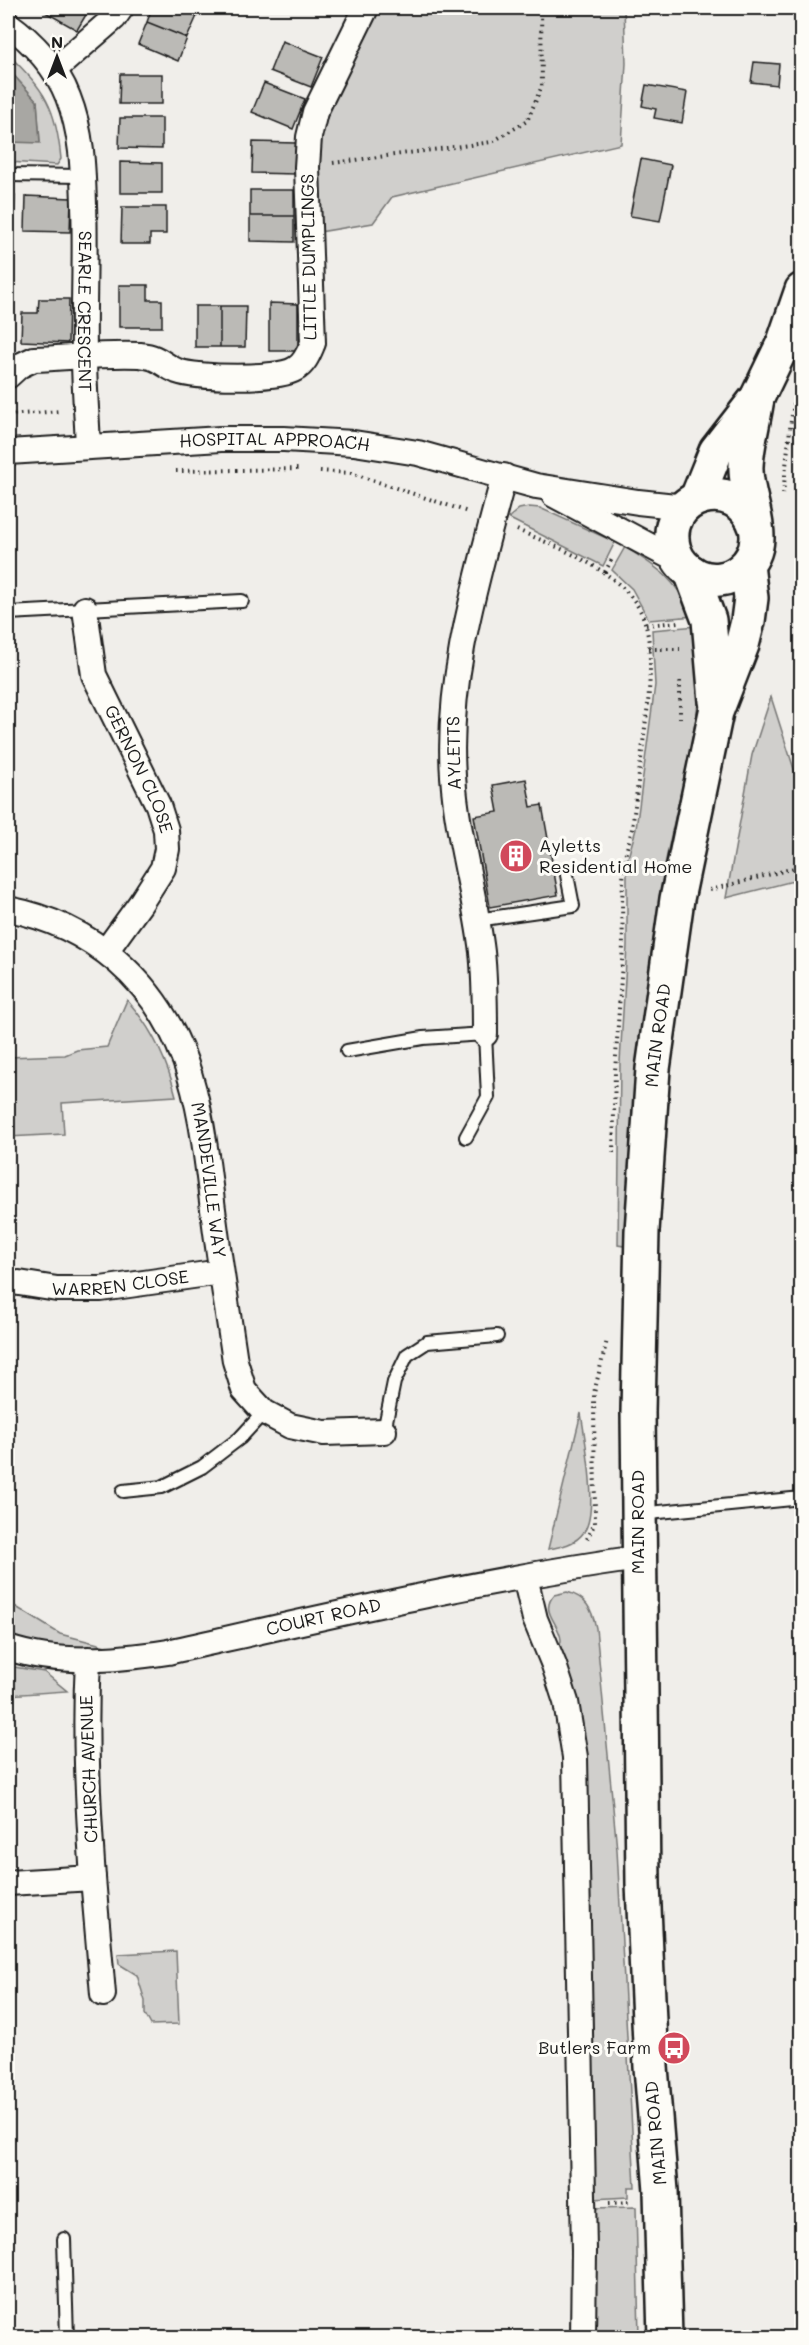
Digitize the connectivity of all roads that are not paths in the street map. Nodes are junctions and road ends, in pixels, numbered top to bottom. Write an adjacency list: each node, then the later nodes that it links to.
1 (121, 8): 4 (street)
2 (366, 8): 8 (street, LITTLE DUMPLINGS)
3 (8, 24): 4 (street, SEARLE CRESCENT)
4 (54, 70): 6 (street, SEARLE CRESCENT)
5 (8, 175): 6 (lane)
6 (83, 176): 8 (street, SEARLE CRESCENT)
7 (801, 290): 10 (main road, MAIN ROAD)
8 (84, 357): 9 (street, LITTLE DUMPLINGS); 11 (street, SEARLE CRESCENT)
9 (8, 376)
10 (757, 398): 15 (main road, MAIN ROAD); 16 (main road, MAIN ROAD)
11 (88, 447): 12 (street, HOSPITAL APPROACH); 13 (street, HOSPITAL APPROACH)
12 (8, 452)
13 (504, 476): 14 (street, HOSPITAL APPROACH); 25 (street, AYLETTS)
14 (536, 486): 15 (street, HOSPITAL APPROACH); 18 (street, HOSPITAL APPROACH)
15 (691, 503): 16 (main road); 18 (main road, MAIN ROAD)
16 (756, 528): 17 (main road, MAIN ROAD)
17 (747, 565): 18 (main road); 22 (main road, MAIN ROAD)
18 (685, 567): 22 (main road, MAIN ROAD)
19 (242, 601): 20 (lane)
20 (85, 609): 21 (lane); 26 (street, GERNON CLOSE)
21 (8, 613)
22 (716, 712): 37 (main road, MAIN ROAD)
23 (567, 874): 25 (lane)
24 (8, 909): 26 (street, MANDEVILLE WAY)
25 (477, 920): 27 (street, AYLETTS)
26 (106, 951): 30 (street, MANDEVILLE WAY)
27 (485, 1034): 28 (lane); 29 (lane)
28 (347, 1051)
29 (466, 1137)
30 (221, 1272): 31 (street, WARREN CLOSE); 33 (street, MANDEVILLE WAY)
31 (11, 1284)
32 (497, 1336): 34 (lane)
33 (264, 1412): 34 (street, MANDEVILLE WAY); 35 (lane)
34 (384, 1431)
35 (123, 1491)
36 (801, 1498): 37 (lane)
37 (638, 1514): 38 (main road, MAIN ROAD)
38 (638, 1558): 39 (street, COURT ROAD); 48 (main road, MAIN ROAD)
39 (525, 1577): 41 (street, COURT ROAD); 47 (street)
40 (8, 1648): 41 (street, COURT ROAD)
41 (88, 1659): 42 (street, CHURCH AVENUE)
42 (93, 1878): 43 (street); 44 (street, CHURCH AVENUE)
43 (8, 1883)
44 (103, 1994)
45 (64, 2239): 46 (lane)
46 (67, 2337)
47 (583, 2337)
48 (665, 2337)

